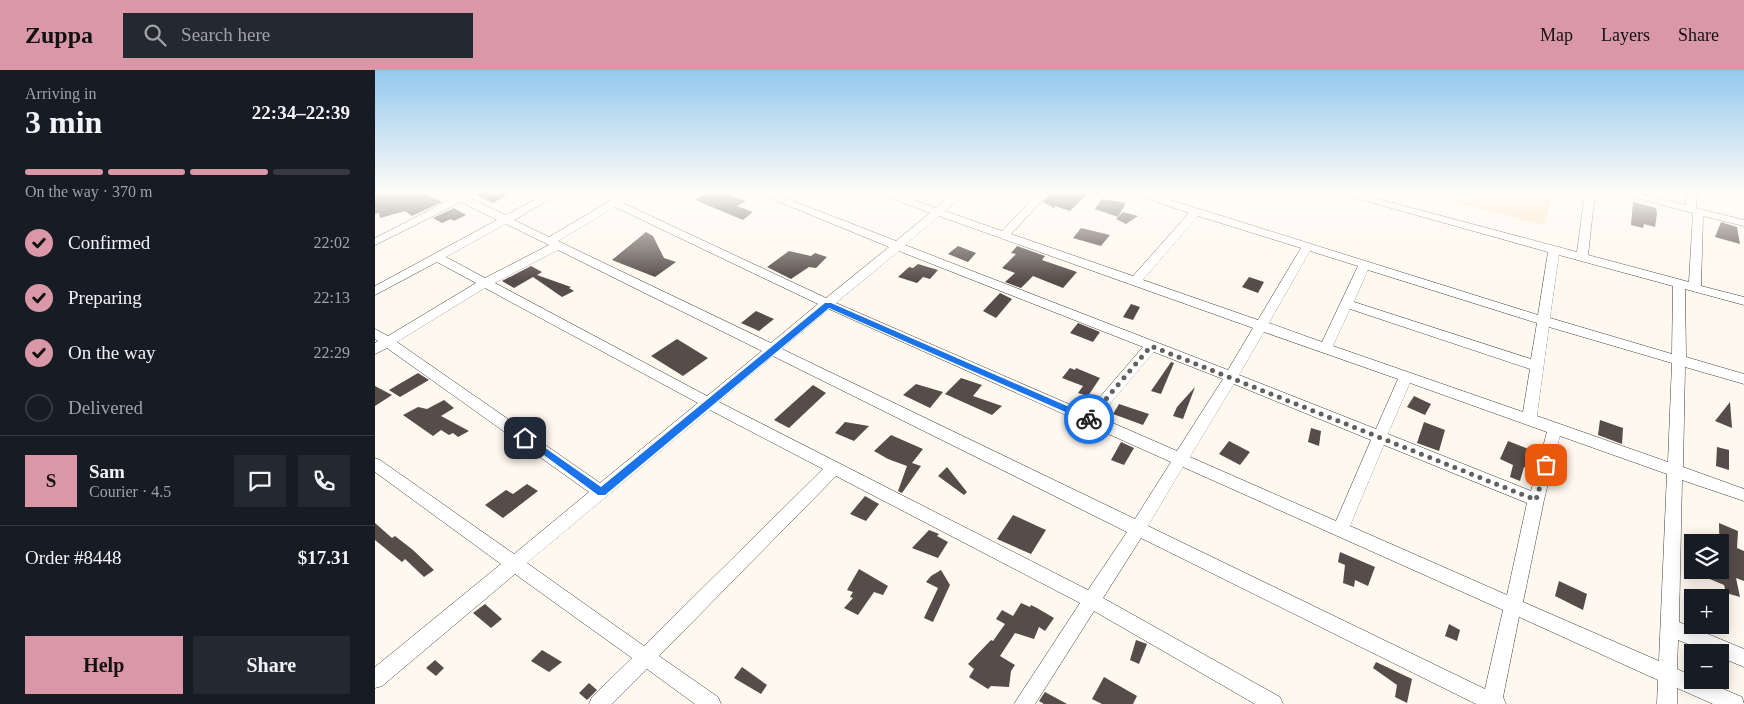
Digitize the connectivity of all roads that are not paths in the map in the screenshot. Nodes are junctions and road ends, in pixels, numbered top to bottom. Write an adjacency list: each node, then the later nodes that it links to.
1 (412, 222): 16 (street)
2 (503, 222): 21 (street)
3 (509, 222): 17 (street)
4 (587, 222): 17 (street)
5 (654, 222): 30 (street)
6 (834, 222): 18 (street)
7 (927, 222): 18 (street)
8 (967, 222): 15 (street)
9 (1016, 222): 15 (street)
10 (1188, 222): 24 (street)
11 (1226, 222): 19 (street)
12 (1449, 222): 20 (street)
13 (1587, 222): 22 (street)
14 (1694, 222): 27 (street)
15 (1004, 234): 24 (street)
16 (375, 242)
17 (554, 243): 25 (street); 38 (street)
18 (897, 247): 30 (street); 36 (street)
19 (1307, 247): 23 (street); 33 (street)
20 (1554, 250): 22 (street); 32 (street)
21 (437, 257): 25 (street); 28 (street)
22 (1582, 258): 26 (street)
23 (1364, 264): 31 (street); 32 (street)
24 (1135, 281): 33 (street)
25 (485, 283): 35 (street); 44 (street)
26 (1679, 284): 27 (street); 39 (street)
27 (1695, 288): 29 (street)
28 (375, 290)
29 (1744, 301)
30 (828, 304): 38 (street); 45 (street)
31 (1347, 304): 37 (street); 40 (street)
32 (1545, 321): 39 (street); 40 (street)
33 (1260, 325): 37 (street); 42 (street)
34 (375, 333): 35 (street)
35 (381, 345): 53 (street)
36 (1151, 346): 42 (street); 45 (street)
37 (1325, 348): 41 (street)
38 (772, 351): 44 (street); 56 (street)
39 (1679, 359): 43 (street); 52 (street)
40 (1537, 366): 46 (street)
41 (1406, 376): 46 (street); 48 (street)
42 (1231, 377): 48 (street); 49 (street)
43 (1744, 379)
44 (709, 404): 51 (street); 53 (street)
45 (1089, 419): 49 (street)
46 (1529, 420): 47 (street)
47 (1555, 429): 52 (street); 55 (street)
48 (1380, 437): 55 (street); 57 (street)
49 (1180, 459): 56 (street); 57 (street)
50 (375, 464): 58 (street)
51 (834, 468): 59 (street); 62 (street)
52 (1675, 471): 54 (street); 61 (street)
53 (601, 492): 58 (street)
54 (1744, 495)
55 (1536, 500): 60 (street)
56 (1137, 530): 59 (street); 66 (street)
57 (1340, 530): 60 (street)
58 (514, 565): 62 (street); 65 (street)
59 (1091, 600): 69 (street); 70 (street)
60 (1513, 606): 64 (street); 66 (street)
61 (1669, 627): 63 (street); 64 (street)
62 (645, 658): 67 (street); 68 (street)
63 (1744, 658)
64 (1668, 675): 71 (street); 72 (street)
65 (375, 679)
66 (1494, 703)
67 (599, 704)
68 (711, 704)
69 (1024, 704)
70 (1273, 704)
71 (1667, 704)
72 (1735, 704)

